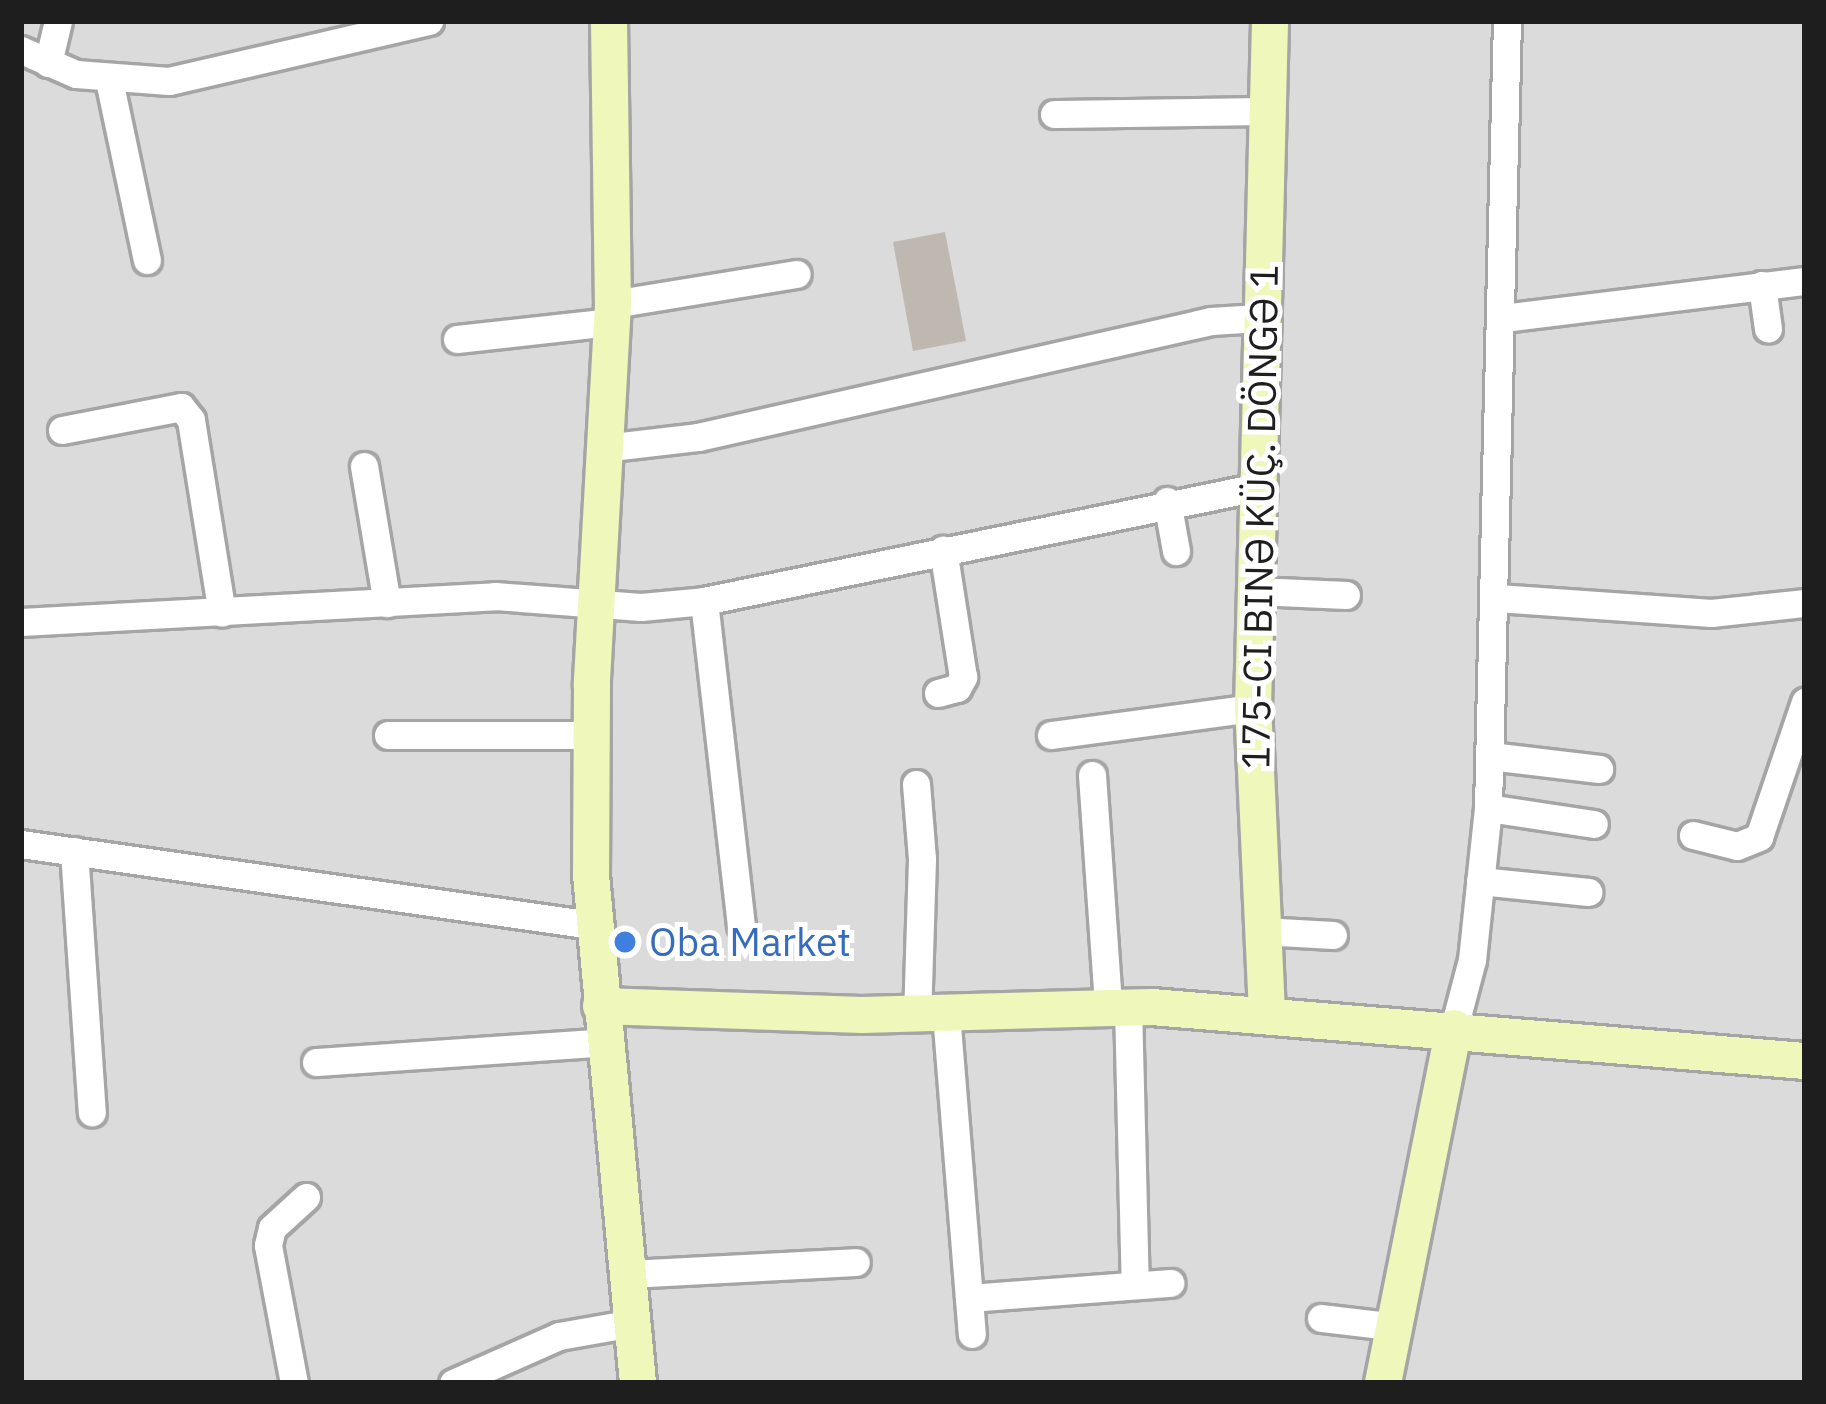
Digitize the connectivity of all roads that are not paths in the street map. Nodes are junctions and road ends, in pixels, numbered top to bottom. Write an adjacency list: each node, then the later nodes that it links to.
1 (58, 21): 7 (street)
2 (429, 21): 8 (street)
3 (609, 21): 15 (street)
4 (1270, 21): 9 (street)
5 (1507, 21): 17 (street)
6 (21, 50): 7 (street)
7 (48, 63): 8 (street)
8 (109, 80): 11 (street)
9 (1268, 111): 10 (street); 16 (street)
10 (1054, 114)
11 (147, 260)
12 (797, 274): 15 (street)
13 (1805, 281): 14 (street)
14 (1762, 285): 17 (street); 18 (street)
15 (612, 313): 19 (street); 21 (street)
16 (1259, 318): 21 (street); 23 (street)
17 (1503, 318): 29 (street)
18 (1768, 328)
19 (457, 339)
20 (62, 430): 34 (street)
21 (604, 448): 33 (street)
22 (364, 466): 31 (street)
23 (1258, 487): 24 (street); 27 (street)
24 (1167, 501): 25 (street); 26 (street)
25 (944, 550): 30 (street); 36 (street)
26 (1176, 551)
27 (1256, 591): 28 (street); 38 (street)
28 (1346, 595)
29 (1498, 598): 32 (street); 42 (street)
30 (704, 601): 33 (street); 54 (street)
31 (387, 603): 33 (street); 34 (street)
32 (1805, 603)
33 (595, 605): 41 (street)
34 (222, 613): 35 (street)
35 (21, 622)
36 (938, 693)
37 (1805, 702): 48 (street)
38 (1253, 708): 40 (street); 55 (street)
39 (388, 735): 41 (street)
40 (1052, 735)
41 (591, 736): 53 (street)
42 (1490, 756): 43 (street); 46 (street)
43 (1599, 769)
44 (1092, 776): 57 (street)
45 (916, 784): 59 (street)
46 (1488, 808): 47 (street); 51 (street)
47 (1594, 824)
48 (1693, 835)
49 (21, 844): 50 (street)
50 (74, 851): 53 (street); 64 (street)
51 (1480, 881): 52 (street); 61 (street)
52 (1588, 892)
53 (592, 925): 60 (street)
54 (741, 925)
55 (1261, 932): 56 (street); 58 (street)
56 (1333, 935)
57 (1118, 1006): 58 (street); 59 (street); 69 (street)
58 (1267, 1013): 61 (street)
59 (932, 1014): 60 (street); 70 (street)
60 (603, 1024): 63 (street); 67 (street)
61 (1454, 1028): 62 (street); 73 (street)
62 (1805, 1061)
63 (316, 1062)
64 (92, 1112)
65 (306, 1197): 75 (street)
66 (856, 1262): 67 (street)
67 (628, 1274): 72 (street)
68 (1170, 1283): 69 (street)
69 (1135, 1286): 70 (street)
70 (969, 1298): 74 (street)
71 (1321, 1318): 73 (street)
72 (633, 1322): 76 (street); 77 (street)
73 (1397, 1327): 78 (street)
74 (971, 1334)
75 (294, 1383)
76 (453, 1383)
77 (638, 1383)
78 (1383, 1383)

